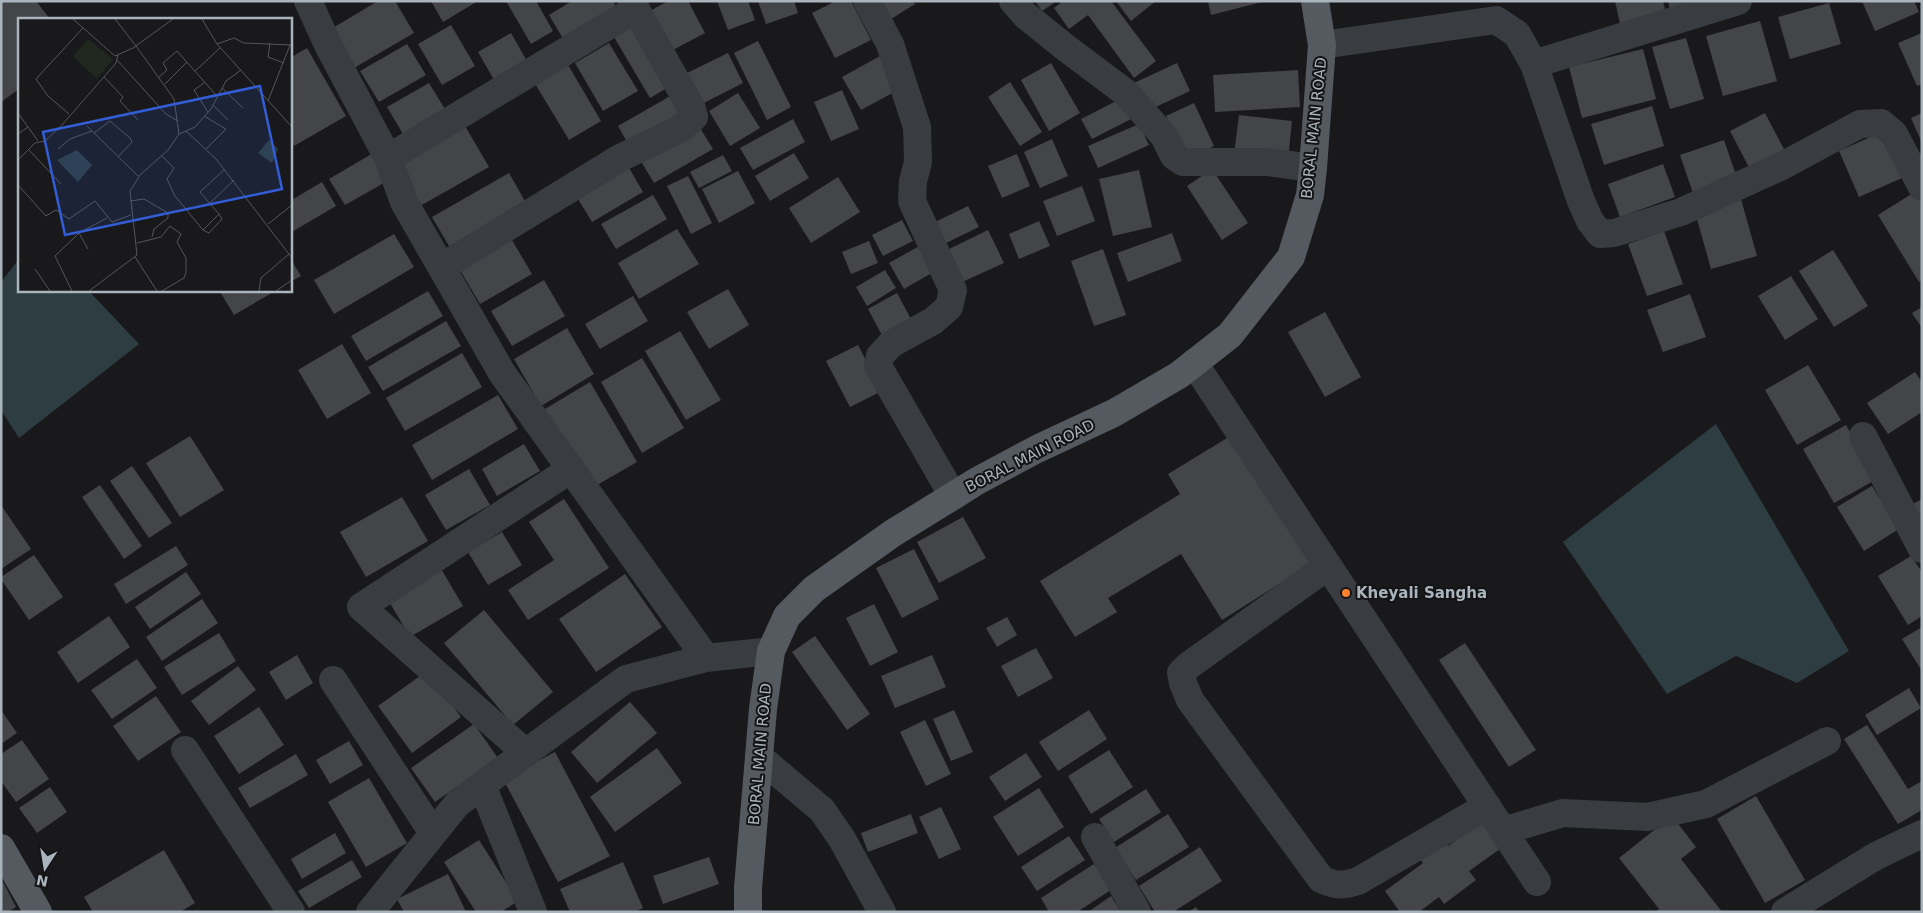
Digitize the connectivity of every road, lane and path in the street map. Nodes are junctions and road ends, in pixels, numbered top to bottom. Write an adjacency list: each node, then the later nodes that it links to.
1 (308, 1): 9 (street)
2 (867, 1): 16 (street)
3 (1013, 1): 10 (street)
4 (1315, 1): 7 (main road, BORAL MAIN ROAD)
5 (1738, 1): 8 (street)
6 (634, 5): 9 (street); 12 (street)
7 (1322, 45): 8 (street); 10 (main road, BORAL MAIN ROAD)
8 (1534, 64): 11 (street)
9 (388, 158): 12 (street)
10 (1313, 168): 13 (main road, BORAL MAIN ROAD)
11 (1922, 187)
12 (442, 267): 15 (street)
13 (1194, 363): 16 (main road, BORAL MAIN ROAD); 18 (street)
14 (1863, 436): 17 (street)
15 (571, 469): 20 (street); 24 (street)
16 (952, 496): 19 (main road, BORAL MAIN ROAD)
17 (1922, 549)
18 (1328, 566): 27 (street); 27 (street)
19 (771, 652): 20 (street); 25 (main road, BORAL MAIN ROAD)
20 (706, 658): 24 (street)
21 (333, 680): 29 (street)
22 (1827, 741): 28 (street)
23 (185, 750): 36 (street)
24 (526, 753): 26 (street)
25 (759, 757): 38 (main road, BORAL MAIN ROAD); 39 (street)
26 (482, 785): 29 (street); 37 (street)
27 (1487, 806): 28 (street)
28 (1503, 831): 33 (street)
29 (433, 833): 34 (street)
30 (1922, 834): 41 (street)
31 (1095, 838): 40 (street)
32 (1, 848): 35 (main road)
33 (1537, 882)
34 (376, 910)
35 (38, 912)
36 (291, 912)
37 (533, 912)
38 (748, 912)
39 (882, 912)
40 (1138, 912)
41 (1784, 912)

